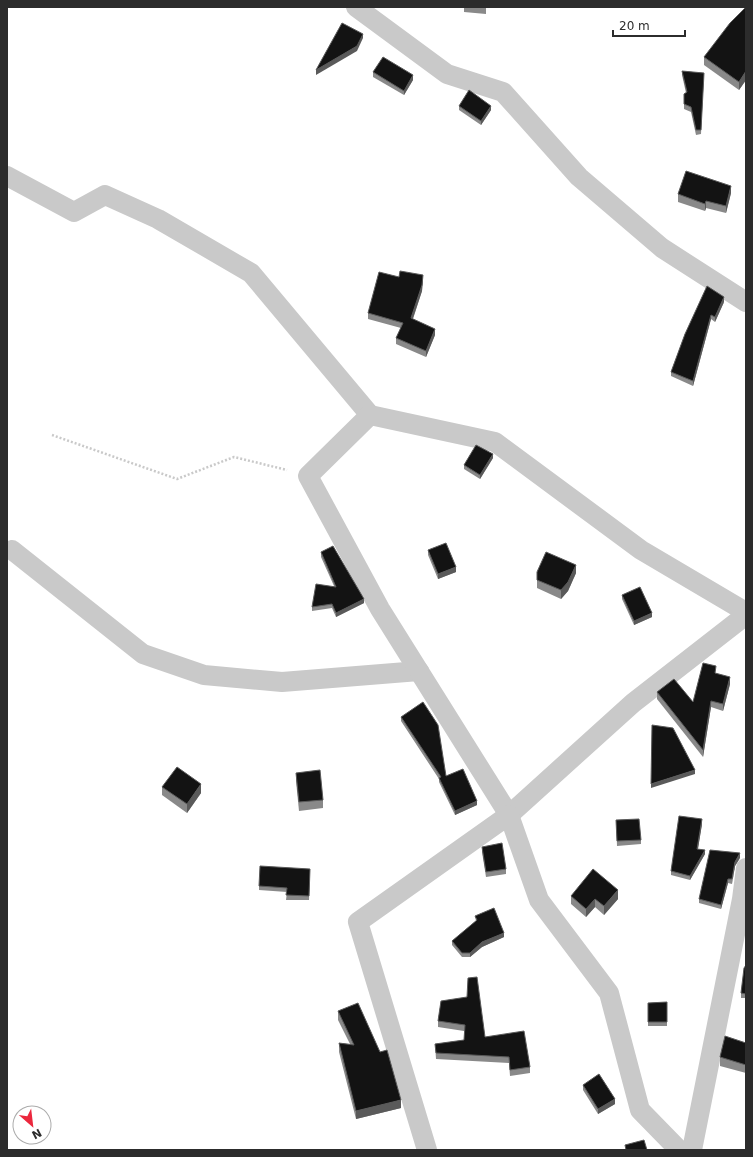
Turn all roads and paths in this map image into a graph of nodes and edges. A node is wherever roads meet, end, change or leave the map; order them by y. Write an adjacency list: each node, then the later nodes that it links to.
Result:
1 (356, 7): 3 (street)
2 (7, 176): 4 (street)
3 (746, 302)
4 (370, 415): 6 (street); 8 (street)
5 (52, 435): 6 (path)
6 (308, 476): 10 (street)
7 (12, 550): 10 (street)
8 (746, 612)
9 (746, 615): 11 (street)
10 (419, 671): 11 (street)
11 (509, 815): 13 (street); 14 (street)
12 (746, 868): 15 (street)
13 (427, 1150)
14 (679, 1150)
15 (692, 1150)

